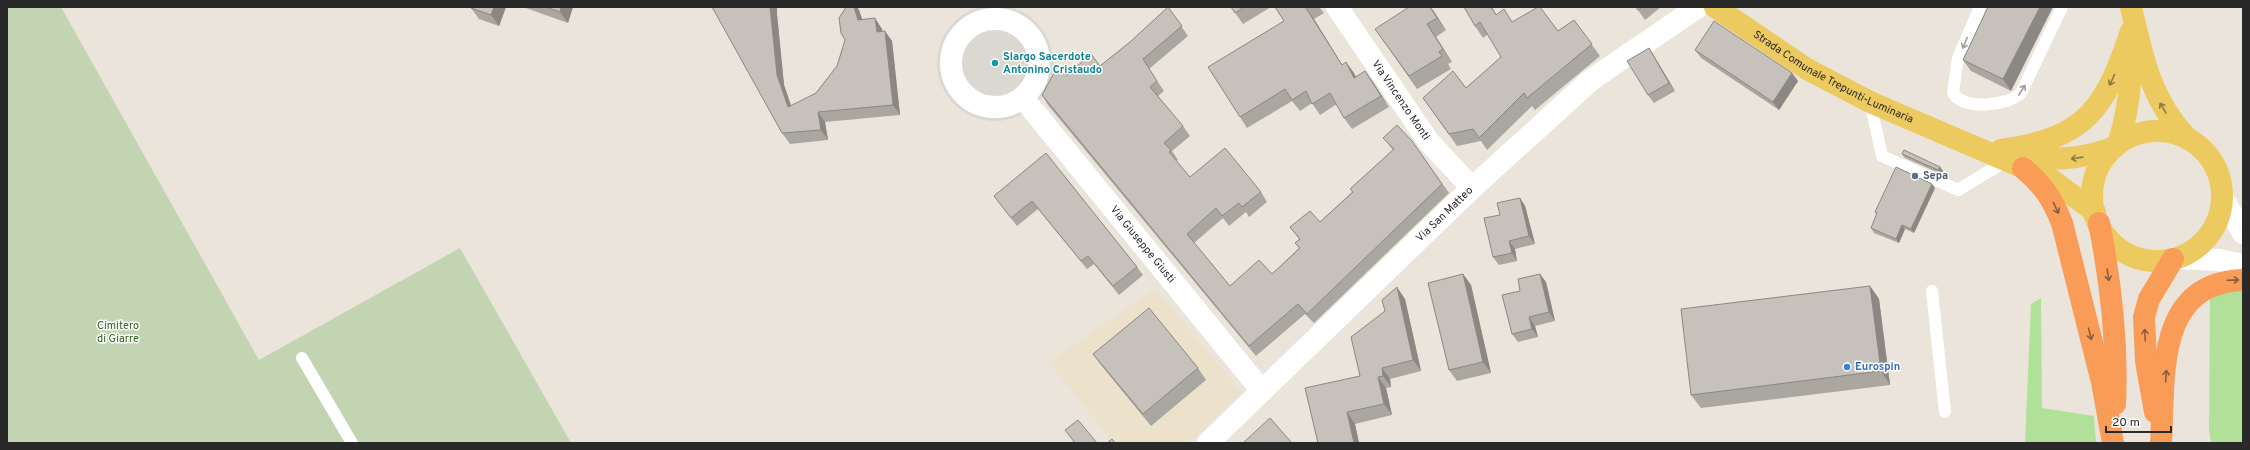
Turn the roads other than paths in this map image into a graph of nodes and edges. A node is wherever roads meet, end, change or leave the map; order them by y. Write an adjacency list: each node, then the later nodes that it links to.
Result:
1 (1337, 7): 14 (street, Via Vincenzo Monti)
2 (1698, 7): 14 (street, Via San Matteo)
3 (1980, 7): 4 (lane, one-way to 4)
4 (2062, 7)
5 (2130, 7): 8 (main road); 11 (main road, one-way to 5)
6 (1721, 8): 10 (main road, Strada Comunale Trepunti-Luminaria)
7 (988, 13): 9 (street); 9 (street)
8 (2131, 31): 12 (main road); 13 (main road, one-way to 13)
9 (1022, 98): 23 (street, Via Giuseppe Giusti)
10 (1870, 102): 13 (main road, Strada Comunale Trepunti-Luminaria); 13 (lane)
11 (2187, 138): 12 (main road); 15 (main road)
12 (2116, 146): 13 (main road, one-way to 13); 16 (main road)
13 (2010, 160): 16 (main road); 27 (highway, one-way to 27)
14 (1472, 188): 23 (street, Via San Matteo)
15 (2222, 197): 17 (street); 18 (main road)
16 (2097, 217): 18 (main road); 27 (highway, one-way to 27)
17 (2243, 233)
18 (2175, 258): 19 (street); 28 (highway, one-way to 18)
19 (2243, 265)
20 (2243, 280): 28 (highway, one-way to 20)
21 (1932, 291): 24 (lane)
22 (302, 358): 25 (lane)
23 (1262, 391): 26 (street, Via San Matteo)
24 (1945, 412)
25 (352, 443)
26 (1208, 443)
27 (2113, 443)
28 (2160, 443)

